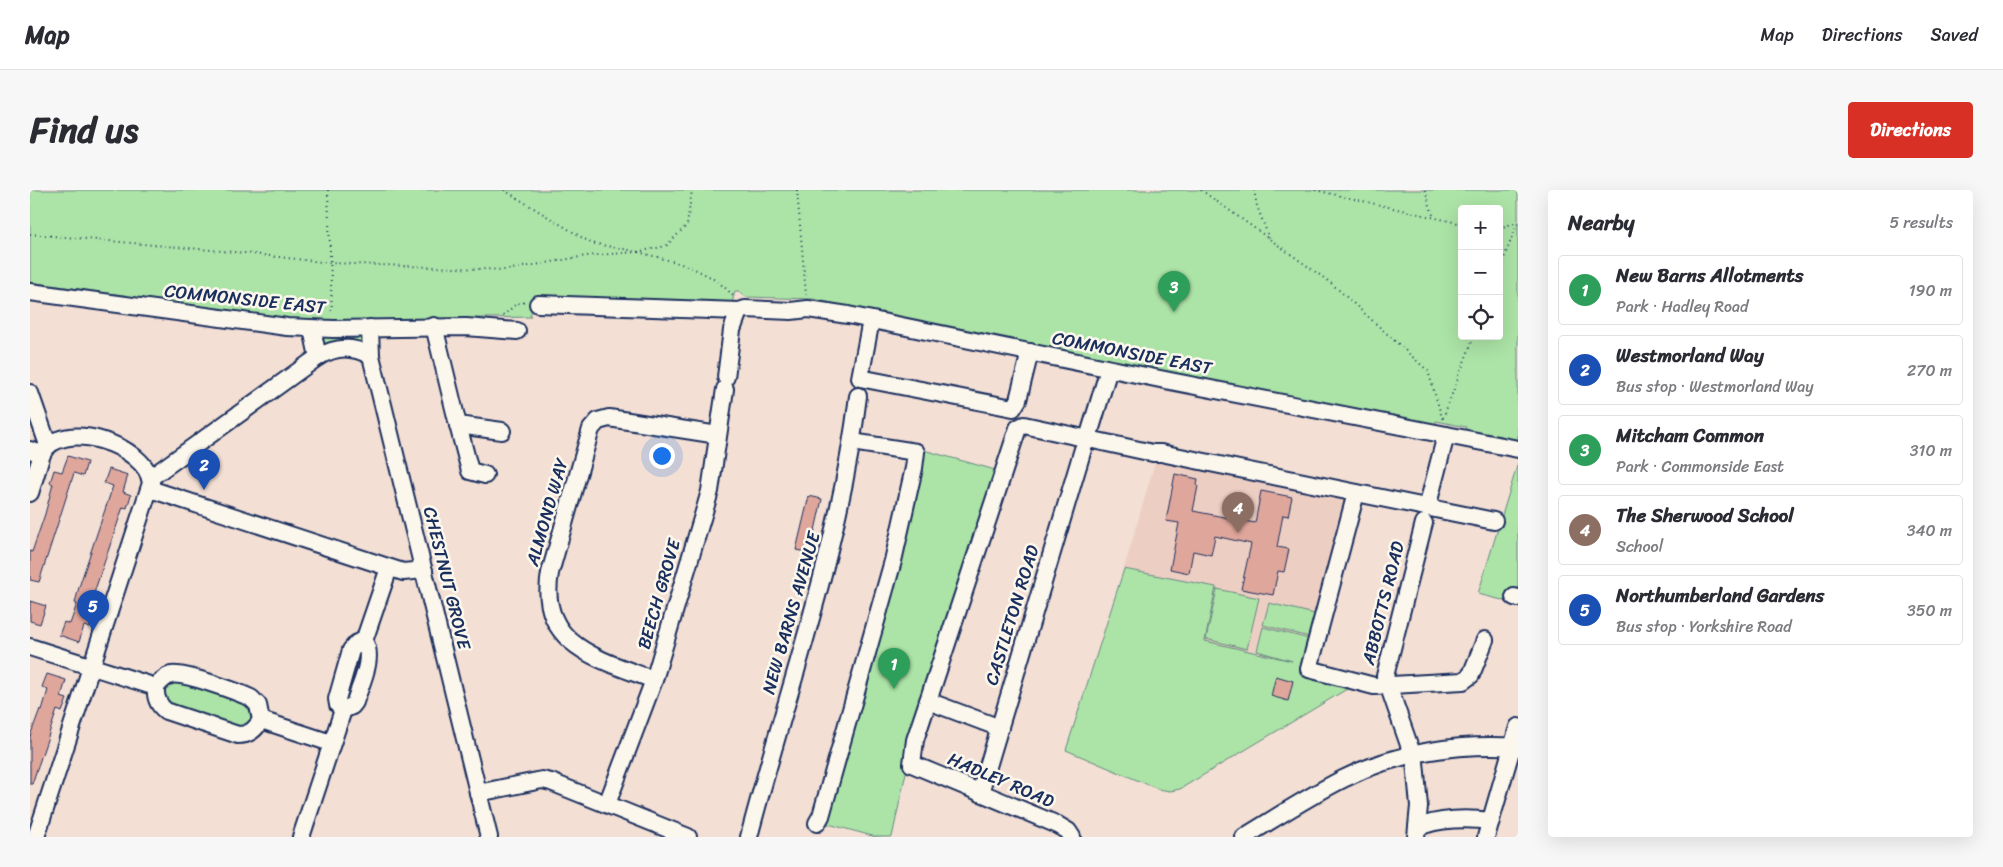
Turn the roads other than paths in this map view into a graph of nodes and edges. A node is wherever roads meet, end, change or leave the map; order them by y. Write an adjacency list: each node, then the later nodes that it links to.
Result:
1 (30, 292): 7 (street, COMMONSIDE EAST)
2 (538, 304): 3 (street, COMMONSIDE EAST)
3 (742, 310): 4 (street, COMMONSIDE EAST); 19 (street, BEECH GROVE)
4 (871, 320): 9 (street, COMMONSIDE EAST); 15 (street)
5 (434, 326): 6 (street, COMMONSIDE EAST); 8 (street, COMMONSIDE EAST); 16 (street)
6 (370, 328): 7 (street, COMMONSIDE EAST); 10 (street, CHESTNUT GROVE)
7 (312, 329): 11 (street)
8 (517, 331)
9 (1030, 352): 12 (street, COMMONSIDE EAST); 15 (street)
10 (371, 356): 11 (street); 32 (street, CHESTNUT GROVE)
11 (318, 357): 26 (street)
12 (1109, 369): 17 (street, COMMONSIDE EAST); 21 (street, CASTLETON ROAD)
13 (30, 393): 23 (street)
14 (858, 396): 20 (street, NEW BARNS AVENUE)
15 (1013, 408): 24 (street)
16 (458, 425): 18 (street); 25 (street)
17 (1444, 427): 22 (street, COMMONSIDE EAST); 29 (street, ABBOTTS ROAD)
18 (502, 431)
19 (718, 435): 36 (street, BEECH GROVE); 36 (street, ALMOND WAY)
20 (852, 442): 50 (street); 56 (street, NEW BARNS AVENUE)
21 (1085, 444): 28 (street); 39 (street); 42 (street, CASTLETON ROAD)
22 (1518, 449)
23 (40, 450): 26 (street); 27 (street)
24 (998, 456)
25 (485, 475)
26 (150, 484): 31 (street); 35 (street)
27 (30, 493)
28 (1356, 493): 29 (street); 37 (street)
29 (1426, 516): 30 (street); 37 (street, ABBOTTS ROAD)
30 (1494, 521)
31 (389, 568): 32 (street); 43 (street)
32 (424, 570): 46 (street, CHESTNUT GROVE)
33 (1485, 640): 37 (street)
34 (30, 647): 35 (street)
35 (91, 666): 38 (street); 52 (street)
36 (654, 680): 48 (street, BEECH GROVE)
37 (1386, 684): 45 (street, ABBOTTS ROAD)
38 (156, 687): 40 (street); 40 (street)
39 (928, 701): 42 (street); 47 (street, HADLEY ROAD)
40 (261, 720): 43 (street)
41 (1518, 727): 44 (street)
42 (1000, 728): 47 (street, CASTLETON ROAD)
43 (331, 743): 53 (street)
44 (1516, 747): 45 (street); 49 (street)
45 (1413, 755): 51 (street, ABBOTTS ROAD); 58 (street)
46 (478, 793): 48 (street); 54 (street, CHESTNUT GROVE)
47 (980, 793): 57 (street, HADLEY ROAD)
48 (606, 804): 55 (street)
49 (1491, 820): 51 (street); 59 (street)
50 (817, 823)
51 (1416, 833)
52 (36, 837)
53 (301, 837)
54 (489, 837)
55 (688, 837)
56 (749, 837)
57 (1072, 837)
58 (1244, 837)
59 (1486, 837)

